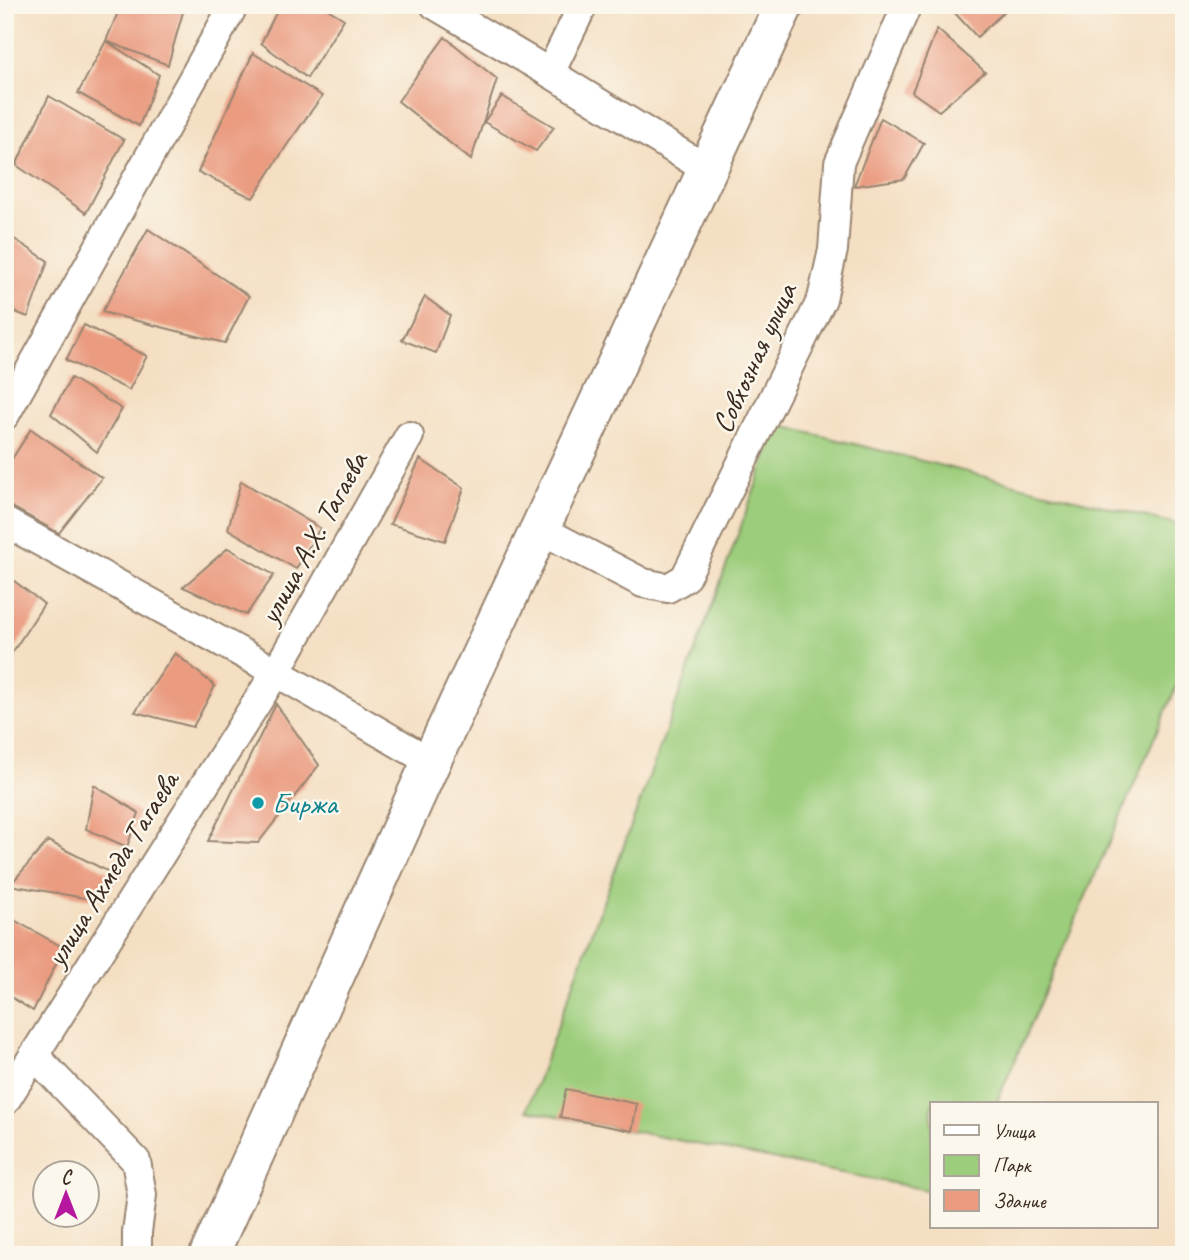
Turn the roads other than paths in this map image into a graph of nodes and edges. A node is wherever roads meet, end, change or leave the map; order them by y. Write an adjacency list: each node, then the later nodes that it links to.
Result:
1 (234, 5): 8 (street)
2 (435, 5): 6 (street)
3 (583, 5): 6 (street)
4 (785, 5): 7 (main road)
5 (907, 5): 11 (street, Совхозная улица)
6 (550, 73): 7 (street)
7 (708, 170): 11 (main road)
8 (5, 415)
9 (409, 436): 12 (street, улица А.Х. Тагаева)
10 (5, 522): 12 (street)
11 (540, 529): 13 (main road)
12 (276, 672): 13 (street); 14 (street, улица Ахмеда Тагаева)
13 (431, 762): 17 (main road)
14 (34, 1055): 15 (street, улица Ахмеда Тагаева); 16 (street)
15 (5, 1101)
16 (137, 1255)
17 (209, 1255)

